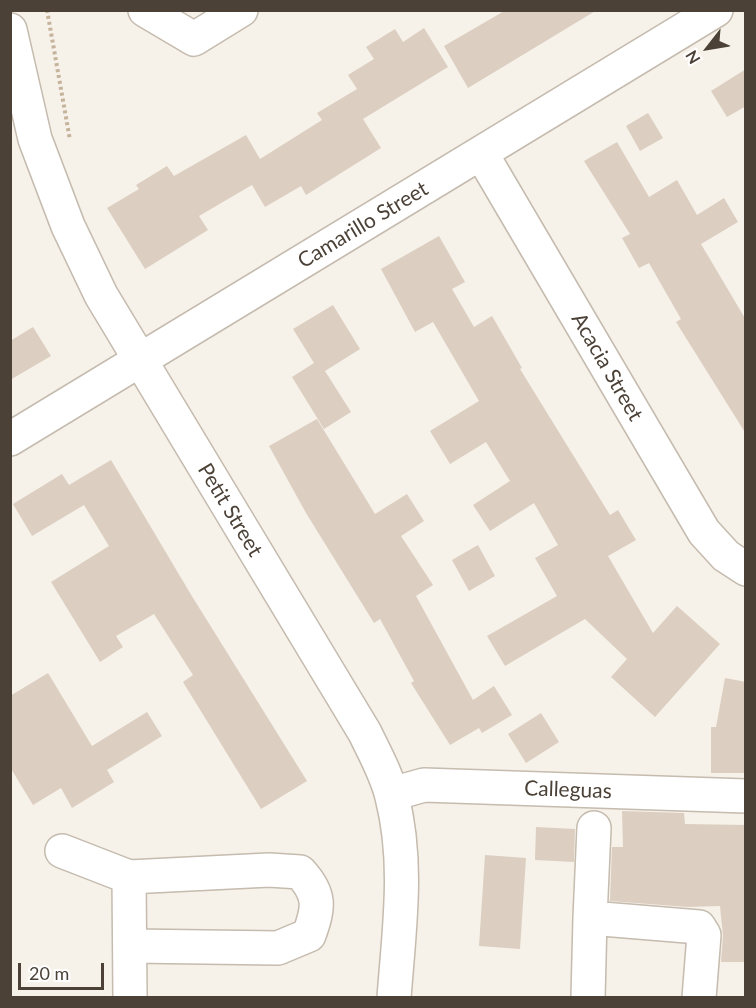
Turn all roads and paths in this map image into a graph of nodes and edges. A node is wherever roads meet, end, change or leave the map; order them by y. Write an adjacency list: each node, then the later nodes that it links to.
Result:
1 (47, 10): 7 (path)
2 (145, 10): 3 (street)
3 (241, 10)
4 (716, 10): 8 (street, Camarillo Street)
5 (10, 30): 6 (street, Petit Street)
6 (23, 140): 9 (street, Petit Street)
7 (72, 147)
8 (481, 153): 9 (street, Camarillo Street); 11 (street, Acacia Street)
9 (139, 362): 10 (street, Camarillo Street); 12 (street, Petit Street)
10 (10, 439)
11 (746, 569)
12 (392, 794): 13 (street, Calleguas); 20 (street, Petit Street)
13 (746, 796)
14 (594, 828): 17 (street)
15 (62, 851): 16 (street)
16 (129, 877): 18 (street); 18 (street)
17 (590, 918): 21 (street); 22 (street)
18 (131, 946): 19 (street)
19 (130, 998)
20 (394, 998)
21 (588, 998)
22 (699, 998)

